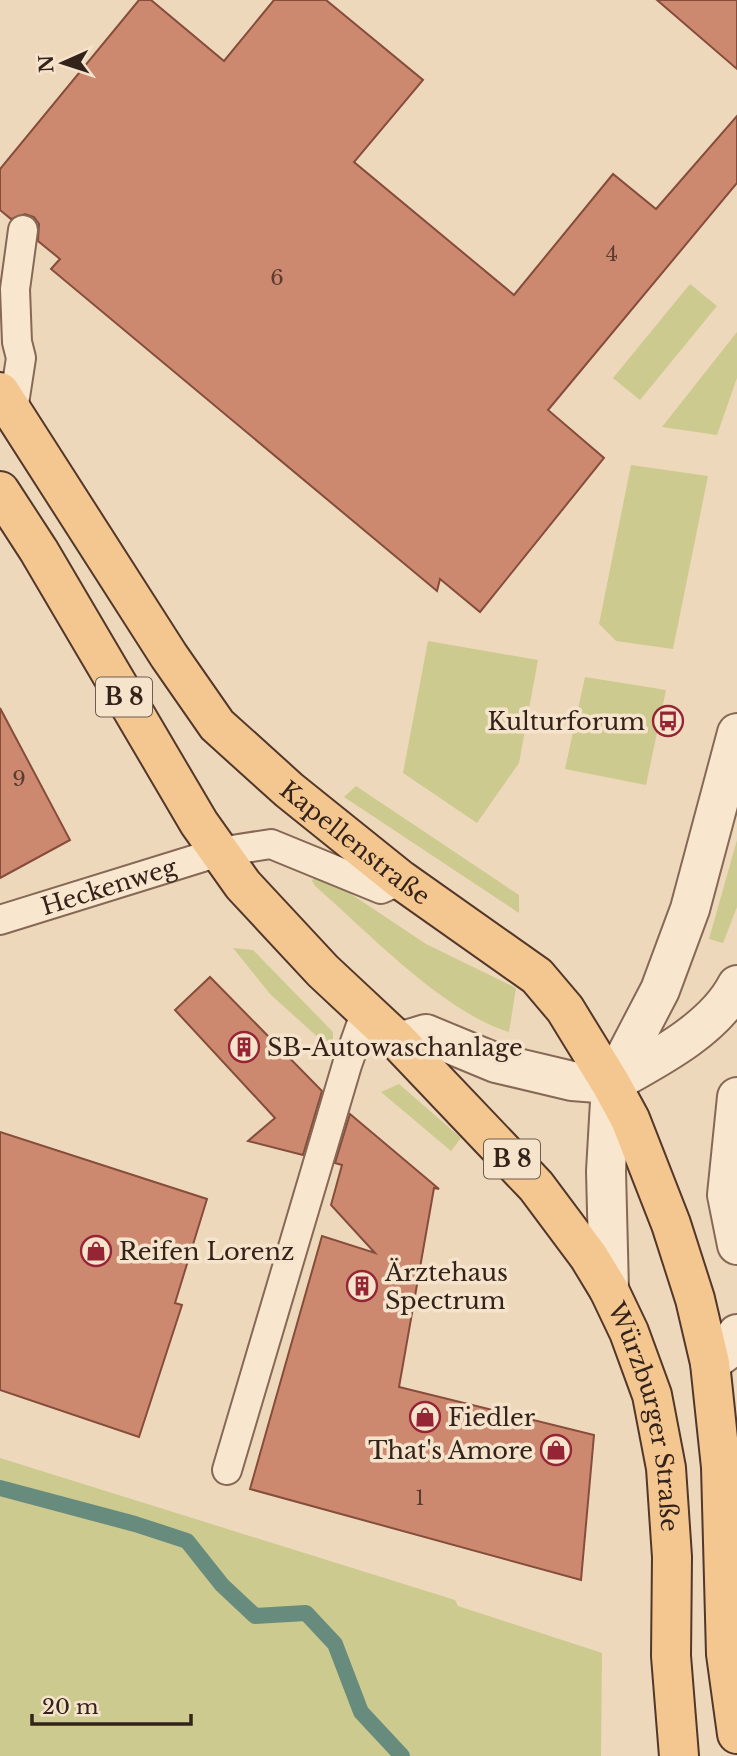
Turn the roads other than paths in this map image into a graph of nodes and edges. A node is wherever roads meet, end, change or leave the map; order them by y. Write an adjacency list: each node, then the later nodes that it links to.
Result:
1 (12, 237): 2 (lane)
2 (7, 401): 6 (main road, Kapellenstraße / B 8)
3 (0, 491): 5 (main road, B 8)
4 (737, 736): 11 (street, Würzburger Straße)
5 (219, 852): 6 (lane, Heckenweg); 7 (lane, Heckenweg); 9 (main road, B 8)
6 (401, 880): 11 (main road, Kapellenstraße / B 8)
7 (0, 920)
8 (737, 985): 11 (street)
9 (366, 1011): 10 (main road, B 8); 17 (lane)
10 (399, 1042): 11 (street); 14 (main road, B 8)
11 (611, 1084): 14 (street, Würzburger Straße / B 8); 16 (main road, B 8)
12 (737, 1097): 13 (street)
13 (737, 1245)
14 (609, 1290): 19 (main road, Würzburger Straße / B 8)
15 (737, 1334): 16 (street)
16 (710, 1363): 18 (main road, B 8)
17 (227, 1470)
18 (737, 1734)
19 (679, 1756)

